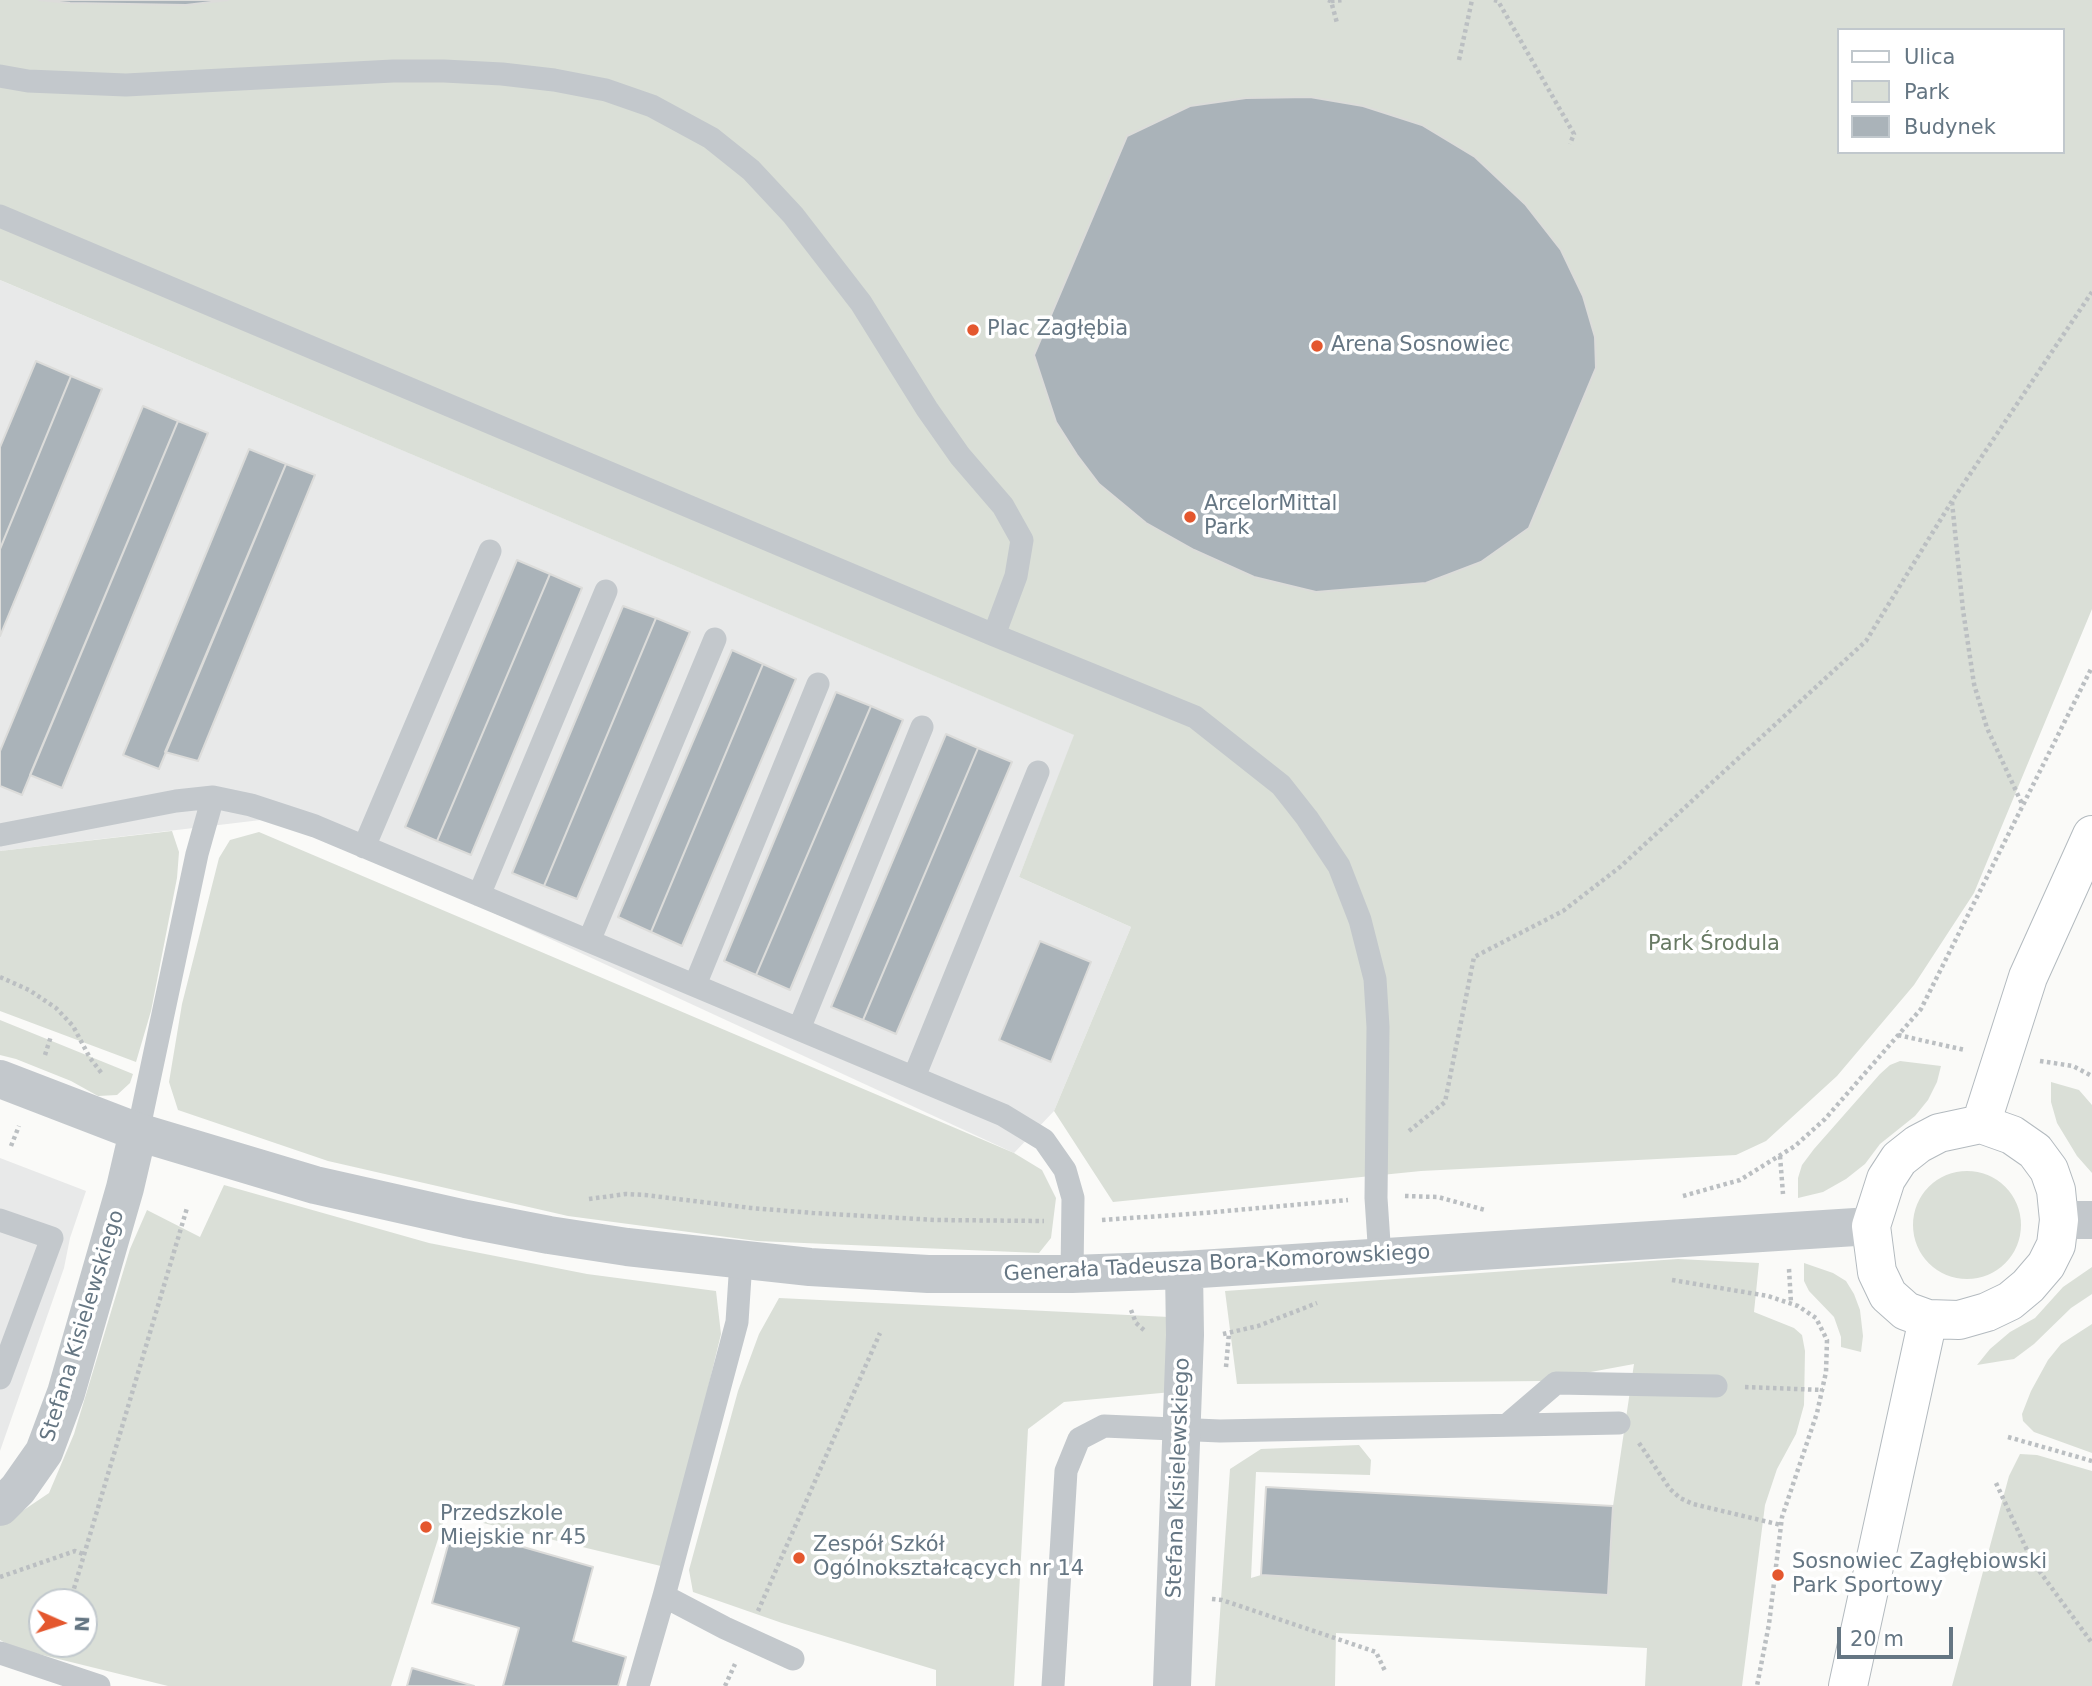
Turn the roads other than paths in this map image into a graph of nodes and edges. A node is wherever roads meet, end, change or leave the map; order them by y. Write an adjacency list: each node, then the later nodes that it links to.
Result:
1 (0, 76): 5 (lane)
2 (0, 216): 5 (lane)
3 (491, 551): 13 (lane)
4 (607, 592): 14 (lane)
5 (994, 635): 25 (lane)
6 (715, 639): 15 (lane)
7 (818, 684): 16 (lane)
8 (922, 727): 17 (lane)
9 (1038, 772): 18 (lane)
10 (213, 797): 11 (lane); 13 (lane); 21 (lane)
11 (0, 835)
12 (2092, 835): 20 (street)
13 (365, 847): 14 (lane)
14 (480, 895): 15 (lane)
15 (589, 941): 16 (lane)
16 (695, 985): 17 (lane)
17 (799, 1029): 18 (lane)
18 (914, 1077): 28 (lane)
19 (0, 1079): 21 (street, Generała Tadeusza Bora-Komorowskiego)
20 (1981, 1124): 23 (street); 24 (street)
21 (138, 1132): 26 (street, Generała Tadeusza Bora-Komorowskiego); 35 (street, Stefana Kisielewskiego)
22 (0, 1220): 30 (lane)
23 (2075, 1220): 29 (street)
24 (1871, 1226): 25 (street, Generała Tadeusza Bora-Komorowskiego); 29 (street)
25 (1380, 1258): 27 (street, Generała Tadeusza Bora-Komorowskiego)
26 (741, 1261): 28 (street, Generała Tadeusza Bora-Komorowskiego); 36 (lane)
27 (1184, 1270): 28 (street, Generała Tadeusza Bora-Komorowskiego); 34 (street, Stefana Kisielewskiego)
28 (1072, 1274)
29 (1928, 1319): 43 (street)
30 (0, 1377)
31 (1716, 1386): 33 (lane)
32 (1619, 1423): 33 (lane)
33 (1507, 1425): 34 (lane)
34 (1180, 1428): 41 (lane); 42 (street, Stefana Kisielewskiego)
35 (0, 1507)
36 (664, 1596): 38 (lane); 40 (lane)
37 (0, 1653): 39 (lane)
38 (793, 1659)
39 (99, 1686)
40 (638, 1686)
41 (1053, 1686)
42 (1172, 1686)
43 (1848, 1686)

